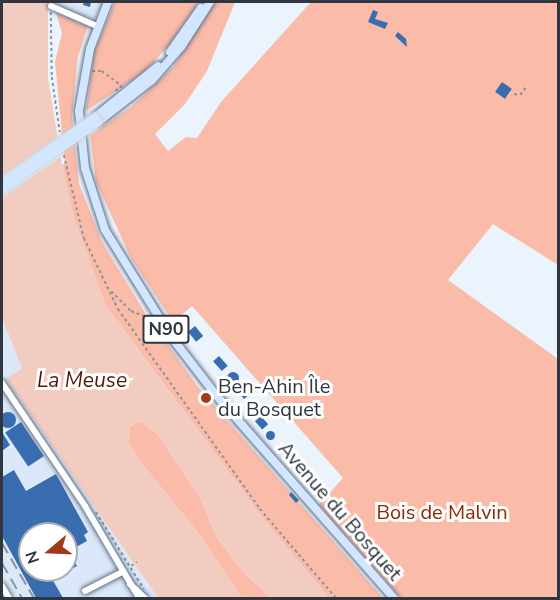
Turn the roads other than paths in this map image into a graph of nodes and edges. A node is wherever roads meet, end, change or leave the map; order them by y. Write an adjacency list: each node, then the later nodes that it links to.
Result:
1 (108, 2): 4 (main road, Avenue du Bosquet / N90)
2 (206, 2): 5 (main road)
3 (51, 6): 4 (street)
4 (97, 26): 16 (main road, Avenue du Bosquet / N90)
5 (97, 120): 6 (main road, bridge); 7 (main road, bridge)
6 (2, 183)
7 (2, 190)
8 (2, 383): 9 (street)
9 (122, 572): 10 (street); 12 (street)
10 (129, 584): 14 (street); 15 (street)
11 (2, 586): 13 (street)
12 (85, 591)
13 (9, 598)
14 (139, 598)
15 (145, 598)
16 (394, 598)

